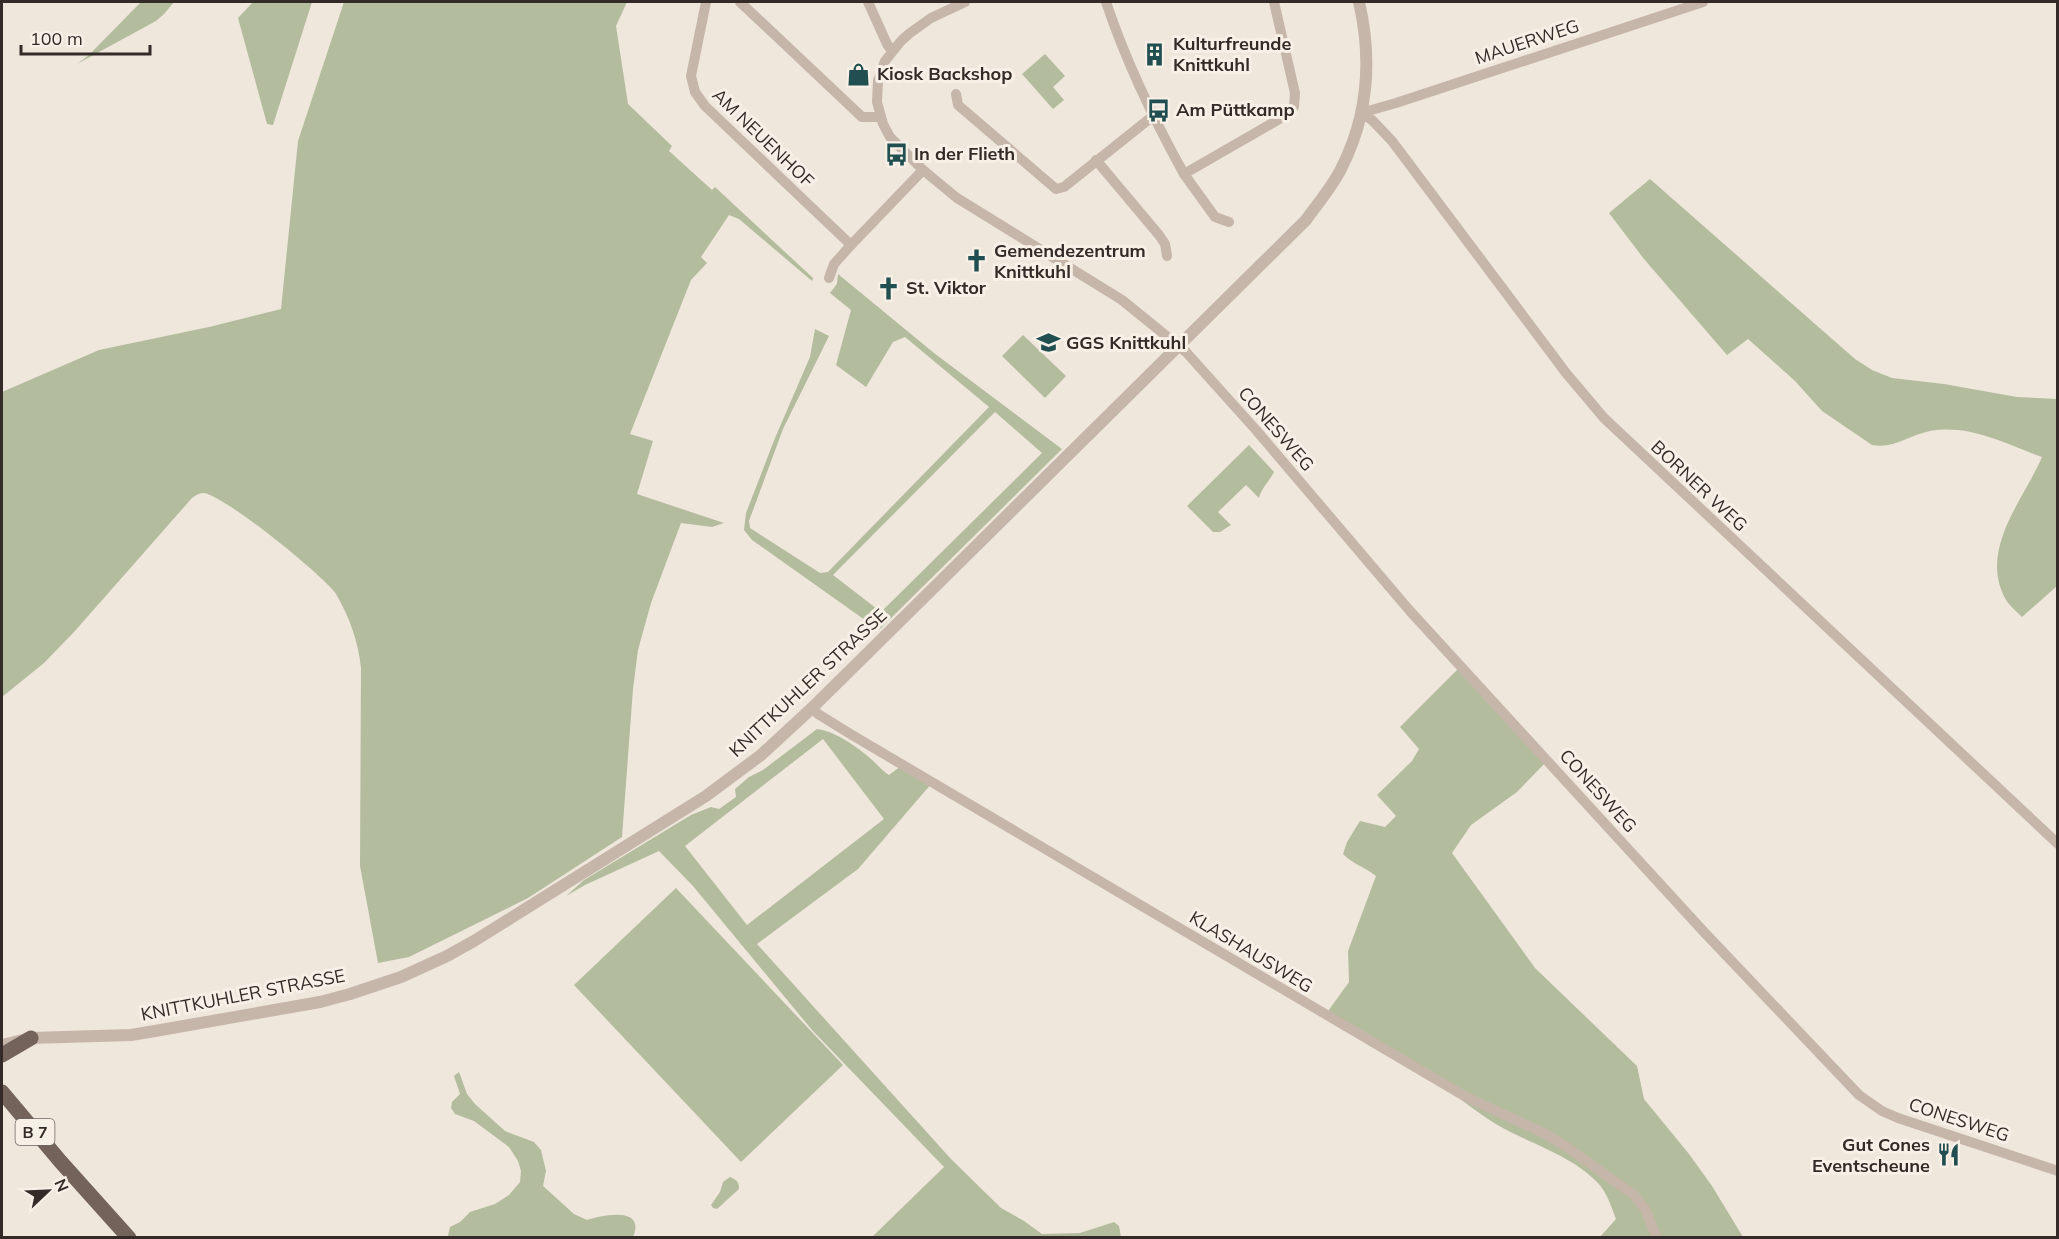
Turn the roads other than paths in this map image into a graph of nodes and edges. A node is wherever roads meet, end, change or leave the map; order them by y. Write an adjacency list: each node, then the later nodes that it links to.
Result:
1 (706, 2): 18 (street, AM NEUENHOF)
2 (740, 2): 13 (street)
3 (868, 2): 9 (street)
4 (965, 2): 9 (street)
5 (1106, 2): 12 (street)
6 (1274, 2): 16 (street)
7 (1359, 2): 11 (street, KNITTKUHLER STRASSE)
8 (1703, 2): 11 (street, MAUERWEG)
9 (892, 51): 13 (street)
10 (956, 94): 14 (street)
11 (1361, 113): 21 (street, KNITTKUHLER STRASSE); 23 (street, BORNER WEG)
12 (1153, 116): 14 (street); 16 (street)
13 (880, 117): 15 (street, CONESWEG)
14 (1096, 160): 19 (street)
15 (923, 170): 18 (street); 21 (street, CONESWEG)
16 (1184, 174): 17 (street)
17 (1229, 222)
18 (851, 245): 20 (street)
19 (1167, 256)
20 (829, 278)
21 (1178, 344): 22 (street, KNITTKUHLER STRASSE); 30 (street, CONESWEG)
22 (812, 708): 25 (street, KNITTKUHLER STRASSE); 32 (street, KLASHAUSWEG)
23 (2058, 844)
24 (2, 1036): 25 (street)
25 (31, 1038): 26 (street, KNITTKUHLER STRASSE); 27 (main road)
26 (2, 1045)
27 (2, 1055)
28 (2, 1082): 29 (main road)
29 (2, 1090): 31 (main road, B 7)
30 (2058, 1171)
31 (129, 1238)
32 (1657, 1238)

